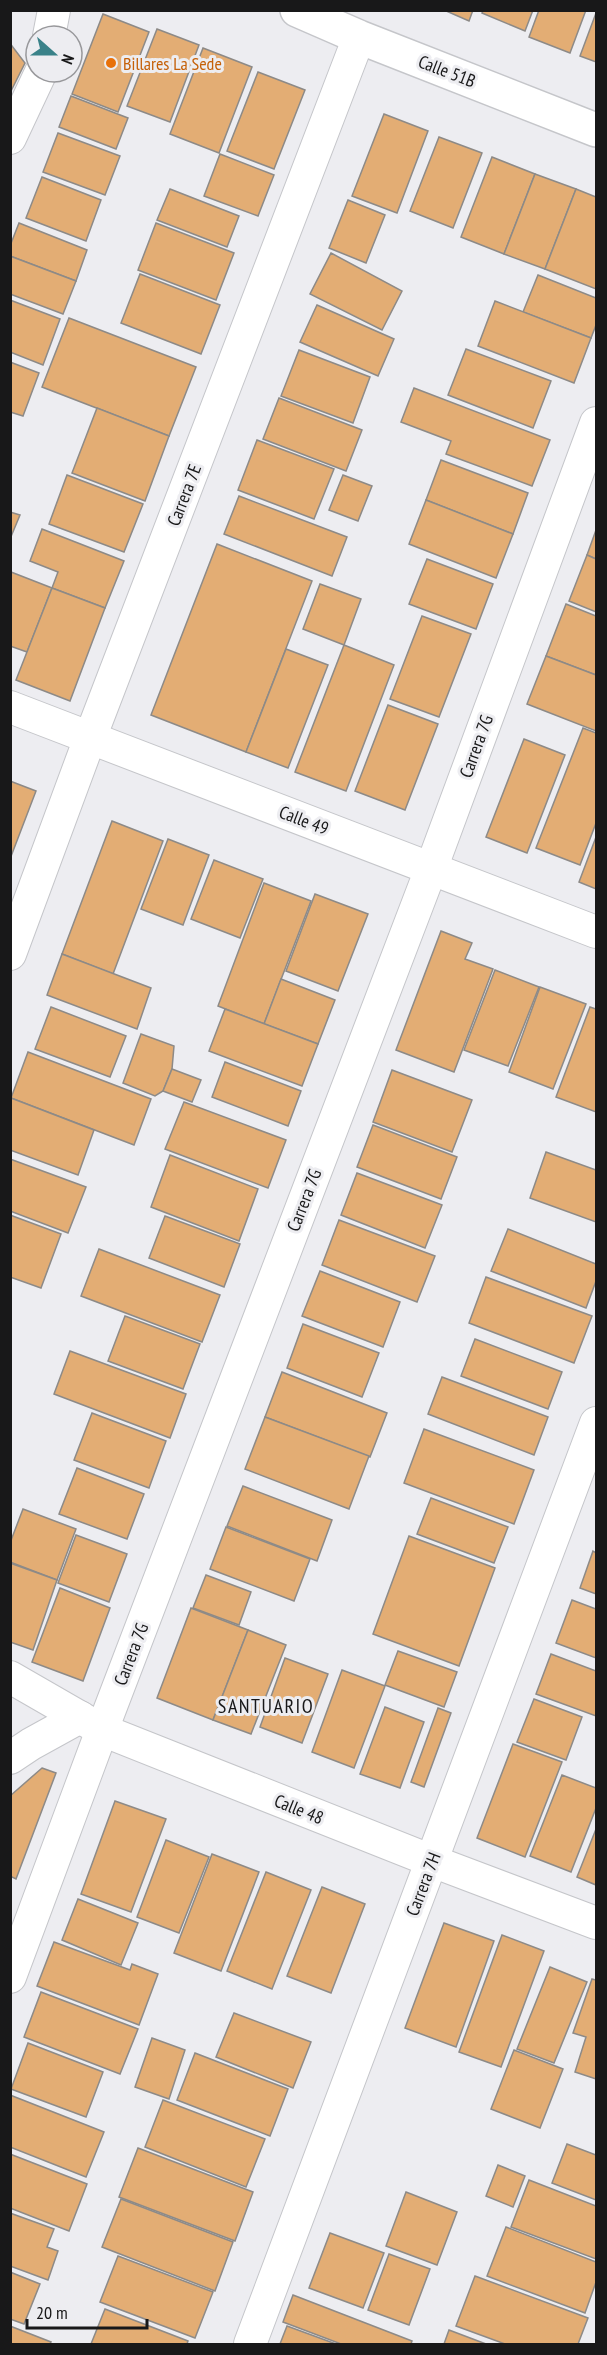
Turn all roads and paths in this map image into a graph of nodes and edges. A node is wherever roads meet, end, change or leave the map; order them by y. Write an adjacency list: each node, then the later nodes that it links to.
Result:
1 (297, 10): 2 (street, Calle 51B)
2 (359, 37): 4 (street, Calle 51B); 8 (street, Carrera 7E)
3 (35, 84): 5 (street)
4 (597, 130)
5 (10, 138)
6 (597, 423): 9 (street, Carrera 7G)
7 (10, 707): 8 (street, Calle 49)
8 (90, 738): 9 (street, Calle 49); 11 (street, Carrera 7E)
9 (431, 869): 10 (street, Calle 49); 14 (street, Carrera 7G)
10 (597, 932)
11 (10, 954)
12 (597, 1423): 16 (street, Carrera 7H)
13 (10, 1677): 14 (street, Calle 48)
14 (91, 1723): 15 (street); 16 (street, Calle 48); 18 (street, Carrera 7G)
15 (10, 1758)
16 (432, 1861): 17 (street, Calle 48); 19 (street, Carrera 7H)
17 (597, 1923)
18 (10, 1977)
19 (250, 2344)

